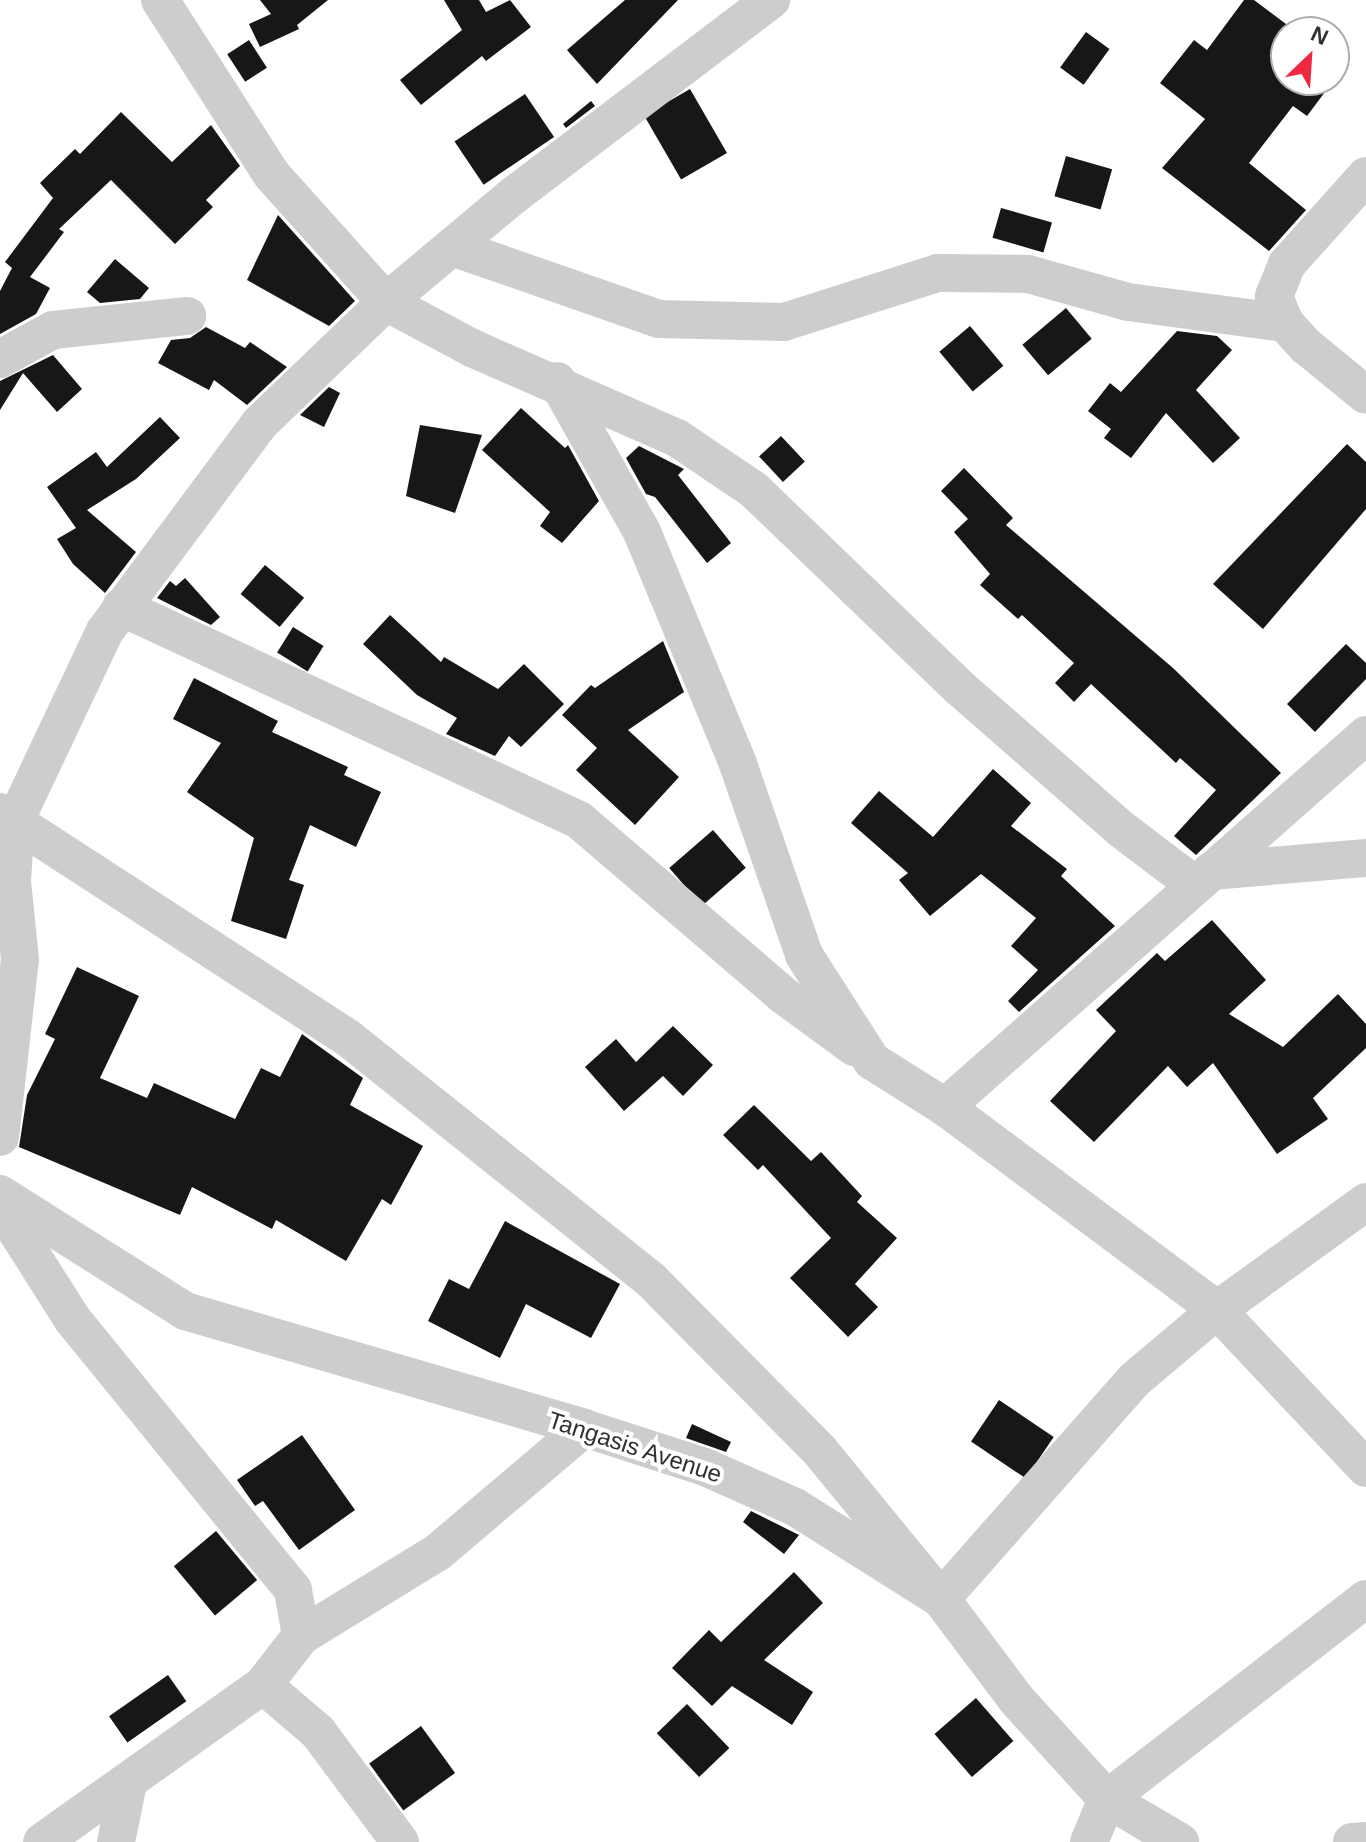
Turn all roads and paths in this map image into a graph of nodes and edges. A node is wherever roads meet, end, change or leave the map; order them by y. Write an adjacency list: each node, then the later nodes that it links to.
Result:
1 (160, 0): 5 (street)
2 (771, 0): 4 (street)
3 (1366, 176): 7 (street)
4 (452, 247): 5 (street); 7 (street)
5 (386, 302): 9 (street); 11 (street)
6 (187, 316): 8 (street)
7 (1285, 323): 10 (street)
8 (0, 359)
9 (557, 381): 15 (street); 16 (street)
10 (1366, 395)
11 (121, 607): 13 (street); 16 (street)
12 (1366, 735): 15 (street)
13 (8, 815): 18 (street); 25 (street)
14 (1366, 858): 15 (street)
15 (1203, 878): 17 (street)
16 (872, 1061): 17 (street)
17 (945, 1107): 22 (street)
18 (0, 1137)
19 (0, 1194): 23 (street, Tangasis Avenue)
20 (1366, 1202): 22 (street)
21 (0, 1205): 27 (street)
22 (1217, 1310): 24 (street); 25 (street)
23 (584, 1428): 25 (street, Tangasis Avenue); 27 (street)
24 (1366, 1468)
25 (941, 1599): 30 (street, Tangasis Avenue)
26 (1366, 1599): 30 (street)
27 (301, 1636): 28 (street)
28 (263, 1685): 29 (street); 34 (street)
29 (128, 1783): 32 (street); 33 (street)
30 (1107, 1799): 35 (street); 36 (street, Tangasis Avenue)
31 (1366, 1841): 37 (street)
32 (42, 1842)
33 (116, 1842)
34 (400, 1842)
35 (1089, 1842)
36 (1180, 1842)
37 (1352, 1842)

